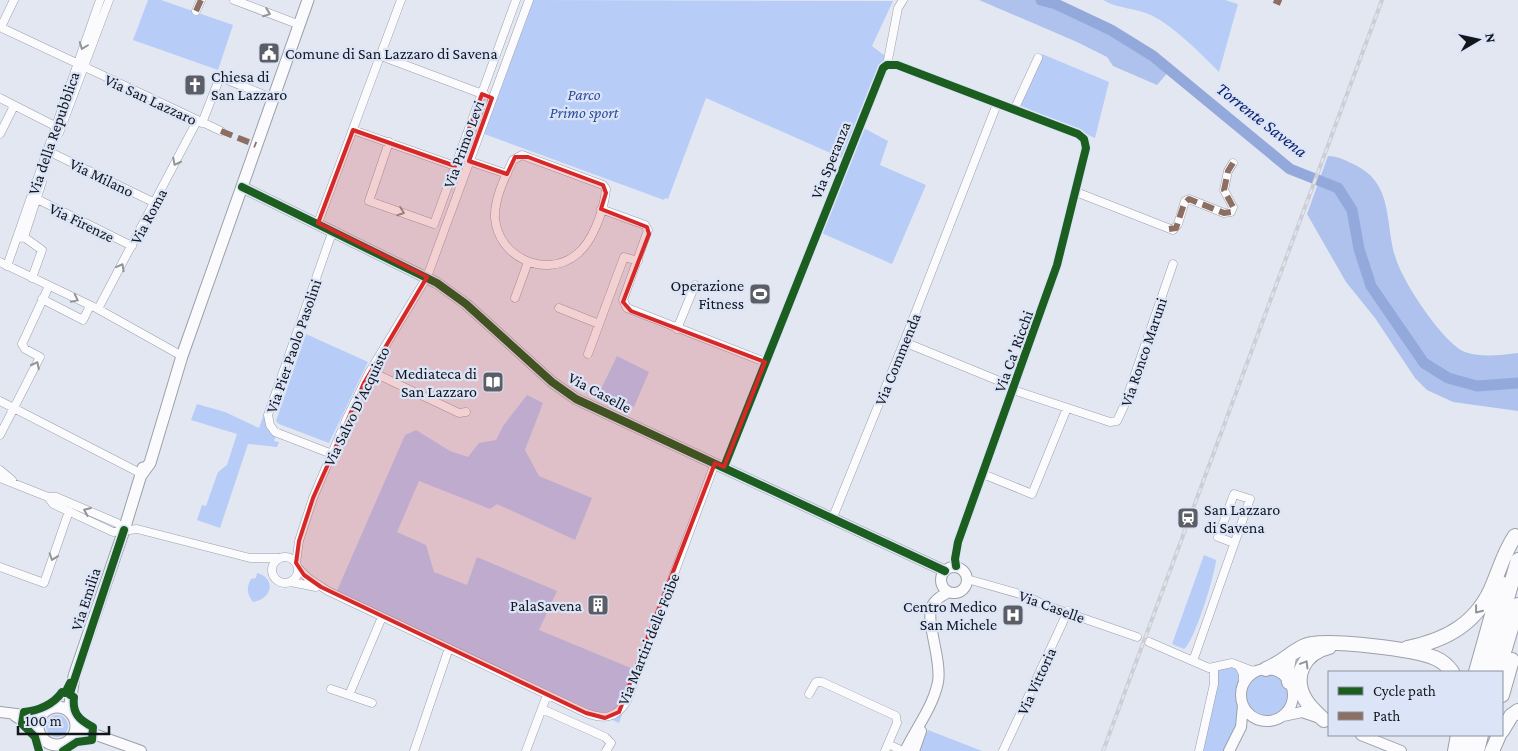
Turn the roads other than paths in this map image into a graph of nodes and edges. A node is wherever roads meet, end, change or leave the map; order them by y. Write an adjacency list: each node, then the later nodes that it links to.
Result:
1 (14, 0): 13 (street)
2 (100, 0): 16 (street, Via della Repubblica, one-way to 16)
3 (109, 0): 16 (street, Via della Repubblica)
4 (201, 0): 11 (street)
5 (234, 0): 12 (street, one-way to 12)
6 (308, 0): 12 (main road, Via Emilia)
7 (401, 0): 14 (street)
8 (516, 0): 18 (street, Via Primo Levi)
9 (528, 0): 21 (street, Via Salvo D'Acquisto)
10 (903, 0): 17 (street, Via Speranza)
11 (196, 11)
12 (300, 25): 20 (main road, Via Emilia)
13 (1, 27): 16 (street, Via San Lazzaro)
14 (381, 56): 18 (street); 27 (street)
15 (1038, 58): 24 (street)
16 (80, 65): 25 (street, Via San Lazzaro); 26 (street, Via della Repubblica)
17 (886, 65): 22 (street); 62 (street, Via Speranza)
18 (482, 94): 21 (street); 34 (street, Via Primo Levi)
19 (0, 98): 23 (street)
20 (272, 98): 25 (street, Via Roma); 36 (main road, Via Emilia)
21 (492, 98): 32 (street, Via Salvo D'Acquisto)
22 (997, 104): 24 (street); 59 (street, Via Commenda)
23 (14, 106): 26 (street); 29 (street)
24 (1014, 110): 37 (street, Via Ca' Ricchi)
25 (199, 122): 28 (street, Via San Lazzaro); 39 (street, Via Roma, one-way to 39)
26 (58, 128): 31 (street, Via della Repubblica)
27 (353, 130): 30 (street); 41 (street)
28 (222, 131)
29 (0, 134)
30 (389, 142): 34 (street); 34 (street, Via Primo Levi, one-way to 34)
31 (50, 152): 38 (street, Via della Repubblica); 39 (street, Via Milano)
32 (469, 160): 35 (street); 49 (street, Via Salvo D'Acquisto)
33 (1233, 163): 37 (street)
34 (455, 166)
35 (507, 174): 40 (street); 46 (street)
36 (242, 187): 41 (street, Via Caselle); 61 (main road, Via Emilia)
37 (1076, 192): 64 (street, Via Ca' Ricchi)
38 (34, 198): 43 (street, Via della Repubblica); 44 (street, Via Firenze)
39 (155, 203): 44 (street, Via Roma)
40 (601, 209): 45 (street); 46 (street)
41 (318, 223): 42 (street, Via Caselle)
42 (333, 230): 49 (street, Via Caselle); 70 (street, Via Pier Paolo Pasolini)
43 (20, 238): 47 (street, Via della Repubblica); 50 (street)
44 (132, 246): 55 (street, Via Roma, one-way to 44)
45 (638, 261): 57 (street); 58 (street)
46 (528, 262): 53 (street)
47 (4, 264): 50 (street)
48 (1173, 264): 67 (street, Via Ronco Maruni)
49 (427, 277): 63 (street, Via Salvo D'Acquisto); 71 (street, Via Caselle)
50 (32, 278): 52 (street)
51 (695, 285): 58 (street)
52 (49, 286): 54 (street); 55 (street, one-way to 55)
53 (516, 298)
54 (42, 299): 55 (street); 66 (street, one-way to 54)
55 (94, 308): 61 (street)
56 (559, 308): 57 (street)
57 (599, 324): 60 (street)
58 (677, 329): 62 (street)
59 (904, 342): 64 (street, Via Ronco Maruni); 79 (street, Via Commenda)
60 (588, 354)
61 (182, 356): 73 (main road, Via Emilia)
62 (765, 362): 71 (street, Via Speranza)
63 (370, 372): 68 (street); 70 (street, Via Salvo D'Acquisto)
64 (1014, 389): 67 (street, Via Ronco Maruni); 74 (street, Via Ca' Ricchi)
65 (0, 401): 66 (street)
66 (14, 408): 69 (street); 73 (street)
67 (1068, 408): 74 (street)
68 (466, 412)
69 (0, 435)
70 (332, 454): 82 (street, Via Salvo D'Acquisto)
71 (719, 465): 79 (street, Via Caselle); 123 (street, Via Martiri delle Foibe)
72 (0, 470): 76 (street)
73 (142, 474): 80 (main road, Via Emilia)
74 (983, 474): 88 (street, Via Ca' Ricchi)
75 (0, 478): 76 (street)
76 (14, 482): 77 (street)
77 (48, 497): 78 (street, Via Martiri delle Foibe); 80 (street, one-way to 77)
78 (69, 511): 80 (street, Via Martiri delle Foibe); 89 (street, one-way to 89)
79 (833, 517): 90 (street, Via Caselle)
80 (124, 530): 84 (street, Via Martiri delle Foibe); 116 (main road, Via Emilia)
81 (1516, 530): 106 (highway, one-way to 106); 113 (highway)
82 (299, 541): 85 (street); 87 (street, Via Salvo D'Acquisto)
83 (1234, 543): 83 (street); 108 (street)
84 (250, 558): 85 (street, Via Martiri delle Foibe); 91 (street, Via Martiri delle Foibe)
85 (281, 558): 87 (street, Via Martiri delle Foibe); 91 (street)
86 (1518, 560): 114 (highway)
87 (297, 565): 93 (street); 95 (street, Via Martiri delle Foibe)
88 (956, 566): 90 (street); 92 (street)
89 (0, 567)
90 (945, 570): 94 (street)
91 (273, 575): 93 (street, Via Martiri delle Foibe)
92 (967, 579): 96 (street); 99 (street, Via Caselle)
93 (291, 582): 95 (street, Via Martiri delle Foibe)
94 (942, 582): 96 (street); 97 (street)
95 (321, 588): 100 (street, Via Martiri delle Foibe)
96 (949, 592): 97 (street)
97 (938, 598): 137 (street)
98 (1518, 604): 115 (highway)
99 (1068, 611): 101 (street, Via Caselle); 160 (street, Via Vittoria)
100 (382, 616): 105 (street, Via Martiri delle Foibe); 122 (street)
101 (1136, 637)
102 (1518, 638): 120 (highway)
103 (1149, 642): 108 (street)
104 (1344, 645): 106 (highway); 107 (highway); 136 (highway, one-way to 104)
105 (449, 648): 123 (street, Via Martiri delle Foibe); 155 (street)
106 (1399, 650): 112 (highway)
107 (1289, 658): 111 (highway); 118 (highway)
108 (1192, 662): 110 (street)
109 (1239, 666): 110 (street); 111 (street); 117 (street)
110 (1214, 668): 161 (street)
111 (1262, 670): 117 (street); 118 (street)
112 (1451, 671)
113 (1476, 671)
114 (1486, 671)
115 (1498, 671)
116 (74, 676): 126 (main road, Via Emilia); 133 (main road, Via Emilia)
117 (1243, 686): 125 (street)
118 (1291, 688): 131 (street); 134 (street)
119 (331, 689): 122 (street)
120 (1503, 691)
121 (809, 694): 151 (street)
122 (349, 695): 124 (street)
123 (547, 695): 127 (street)
124 (372, 703)
125 (1243, 705): 135 (street); 138 (street)
126 (54, 707): 130 (main road); 133 (main road)
127 (542, 709): 156 (street); 157 (street)
128 (1518, 711): 139 (highway)
129 (0, 712): 132 (street)
130 (43, 712): 132 (street); 141 (main road)
131 (1310, 714): 134 (street); 136 (street)
132 (12, 715): 141 (street)
133 (72, 716): 140 (street); 149 (main road)
134 (1282, 716): 135 (street)
135 (1262, 720): 138 (street)
136 (1327, 721)
137 (921, 725): 158 (street); 159 (street)
138 (1241, 727): 162 (street)
139 (1503, 729)
140 (91, 733): 149 (street); 154 (street)
141 (40, 734): 150 (main road); 153 (main road)
142 (1363, 736): 152 (street)
143 (1452, 736): 164 (highway)
144 (1458, 736): 165 (highway)
145 (1469, 736): 166 (highway)
146 (1481, 736): 167 (highway)
147 (1491, 736): 168 (highway)
148 (1500, 736): 169 (highway)
149 (72, 738): 150 (main road)
150 (57, 748)
151 (887, 748): 158 (street)
152 (1384, 748): 163 (street)
153 (43, 751)
154 (141, 751)
155 (414, 751)
156 (526, 751)
157 (606, 751)
158 (904, 751)
159 (914, 751)
160 (1003, 751)
161 (1199, 751)
162 (1229, 751)
163 (1401, 751)
164 (1449, 751)
165 (1454, 751)
166 (1464, 751)
167 (1477, 751)
168 (1487, 751)
169 (1492, 751)

